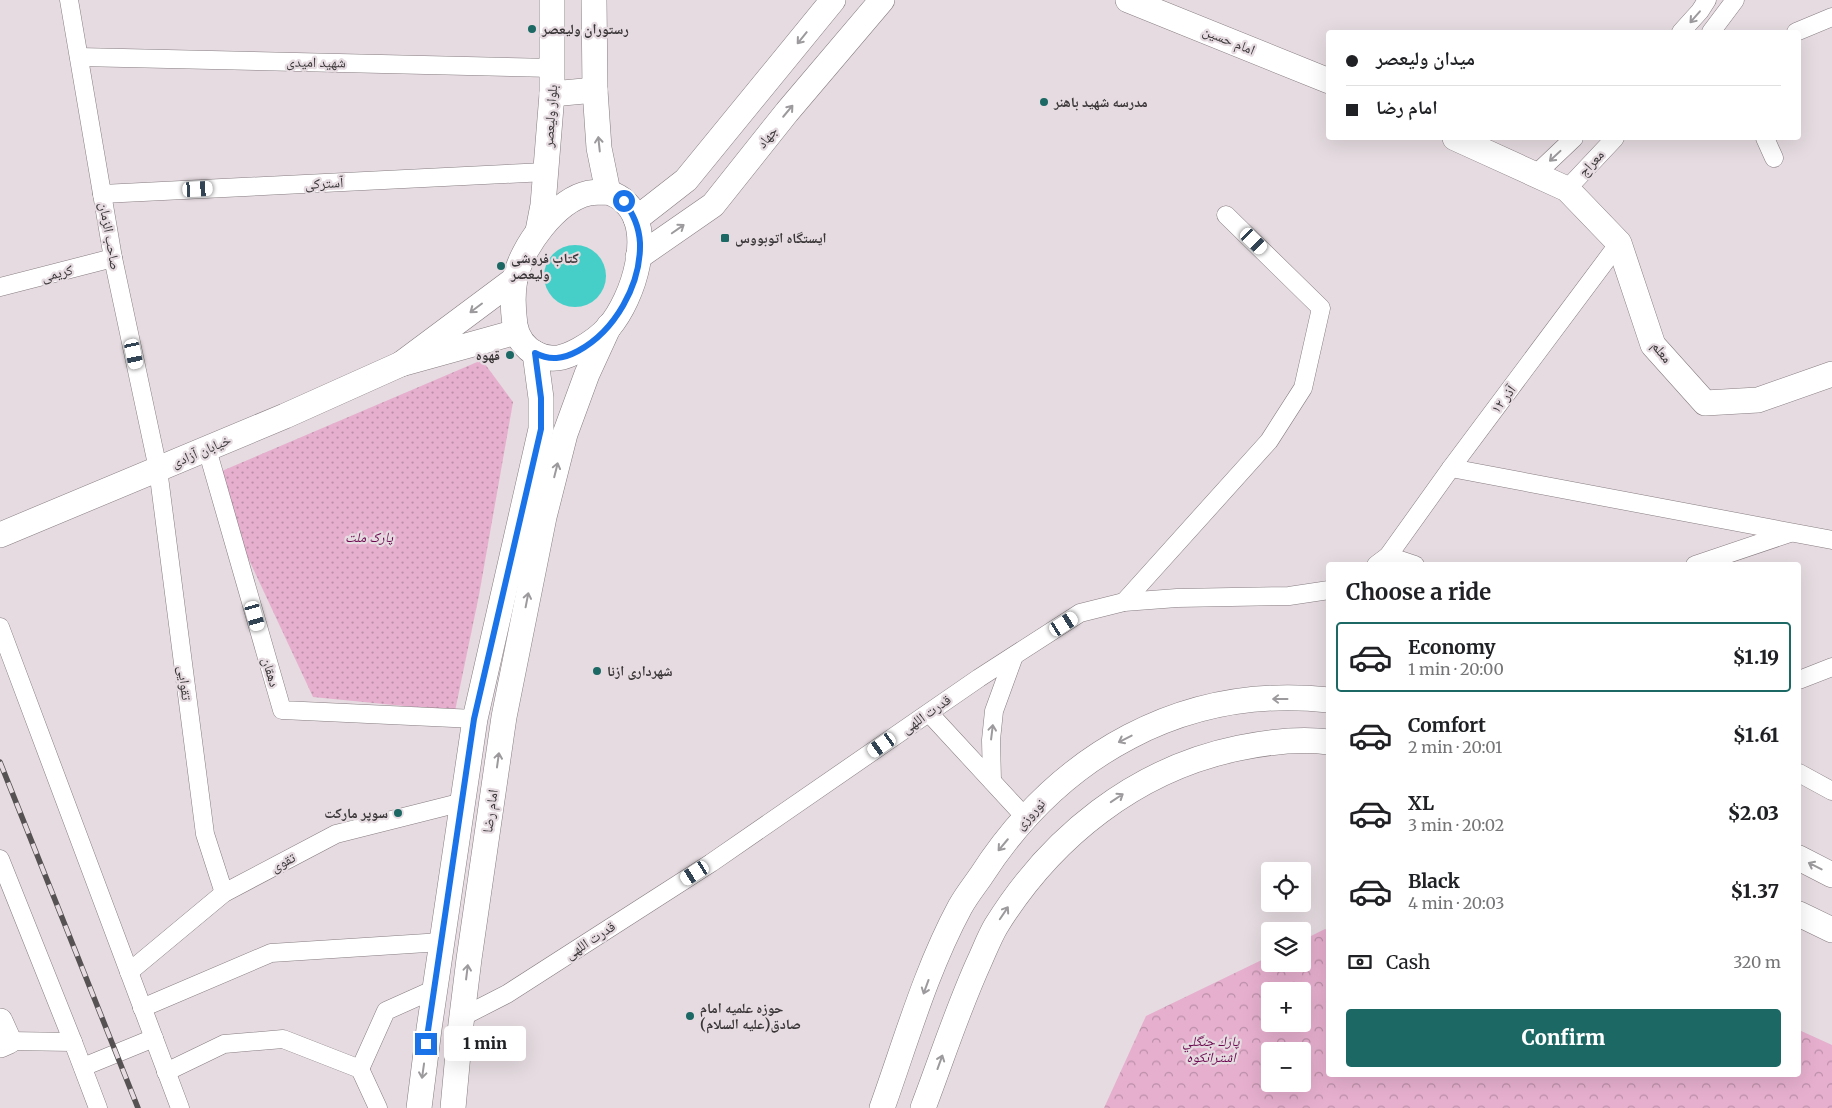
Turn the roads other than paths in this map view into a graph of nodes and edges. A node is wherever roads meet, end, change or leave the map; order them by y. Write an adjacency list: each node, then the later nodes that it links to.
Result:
1 (69, 0): 13 (street, صاحب الزمان)
2 (552, 0): 14 (main road, بلوار ولیعصر)
3 (594, 0): 16 (main road)
4 (833, 0): 25 (main road, one-way to 25)
5 (882, 0): 29 (main road, جهاد, one-way to 5)
6 (1128, 0): 15 (main road, امام حسین)
7 (1707, 0): 10 (street, one-way to 10)
8 (1735, 0): 11 (street)
9 (1832, 16): 12 (street)
10 (1683, 30)
11 (1716, 30)
12 (1800, 30)
13 (79, 57): 14 (street, شهید امیدی); 28 (street, صاحب الزمان)
14 (552, 68): 17 (main road, بلوار ولیعصر)
15 (1326, 80)
16 (595, 90): 17 (main road); 27 (main road, one-way to 16)
17 (552, 94): 23 (main road, بلوار ولیعصر)
18 (1460, 140): 24 (main road)
19 (1572, 140): 24 (street, one-way to 24)
20 (1612, 140): 26 (street, معراج)
21 (1766, 140): 22 (street)
22 (1774, 158)
23 (546, 172): 28 (street, آسترکی); 32 (main road, بلوار ولیعصر)
24 (1536, 174): 26 (main road, معلم)
25 (686, 180): 29 (main road); 31 (main road)
26 (1567, 190): 33 (main road, معلم)
27 (608, 192): 31 (main road); 32 (main road)
28 (102, 194): 35 (street, صاحب الزمان)
29 (713, 204): 34 (main road, جهاد, one-way to 29)
30 (1226, 215): 52 (street)
31 (636, 219): 34 (main road)
32 (538, 232): 36 (main road)
33 (1619, 244): 42 (main road, معلم); 44 (street, ۱۲ آذر)
34 (638, 257): 38 (main road)
35 (113, 258): 37 (street, کریمی); 45 (street, صاحب الزمان)
36 (515, 279): 39 (main road); 41 (main road, one-way to 41)
37 (0, 287)
38 (609, 326): 40 (main road); 76 (main road, امام رضا, one-way to 38)
39 (516, 332): 40 (main road); 41 (main road)
40 (535, 353): 59 (main road, امام رضا)
41 (401, 364): 43 (main road, خیابان آزادی)
42 (1832, 374)
43 (207, 448): 45 (main road, خیابان آزادی); 59 (street, دهقان)
44 (1451, 468): 46 (street); 49 (street, ۱۲ آذر)
45 (158, 470): 47 (main road, خیابان آزادی); 69 (street, تقوایی)
46 (1790, 532): 48 (street); 50 (street)
47 (0, 535)
48 (1832, 540)
49 (1382, 561)
50 (1703, 562)
51 (1326, 590): 52 (street, قدرت اللهی)
52 (1124, 602): 54 (street, قدرت اللهی)
53 (0, 627): 73 (street)
54 (1014, 656): 58 (street, قدرت اللهی); 62 (street, one-way to 54)
55 (1832, 667): 56 (street)
56 (1801, 679)
57 (1326, 700): 65 (main road, نوروزی, one-way to 65)
58 (929, 712): 62 (street); 76 (street, قدرت اللهی)
59 (474, 719): 64 (main road, امام رضا)
60 (1326, 742): 89 (main road, one-way to 60)
61 (1801, 775): 63 (street)
62 (992, 781): 65 (street)
63 (1832, 791)
64 (463, 802): 69 (street, تقوی); 72 (main road, امام رضا)
65 (1025, 817): 88 (main road, نوروزی, one-way to 88)
66 (0, 859): 79 (street)
67 (1801, 859): 68 (main road, one-way to 67)
68 (1832, 875)
69 (224, 893): 73 (street, تقوی)
70 (1801, 915): 71 (main road)
71 (1832, 930)
72 (442, 942): 74 (main road, امام رضا); 75 (street)
73 (129, 972): 75 (street)
74 (435, 988): 81 (street); 86 (main road, امام رضا, one-way to 86)
75 (142, 1008): 78 (street)
76 (462, 1017): 87 (main road, امام رضا)
77 (3, 1036): 79 (street)
78 (154, 1038): 80 (street); 82 (street)
79 (73, 1042): 80 (street)
80 (83, 1066): 83 (street)
81 (360, 1069): 82 (street); 85 (street)
82 (166, 1072): 84 (street)
83 (98, 1108)
84 (180, 1108)
85 (378, 1108)
86 (419, 1108)
87 (454, 1108)
88 (882, 1108)
89 (924, 1108)

